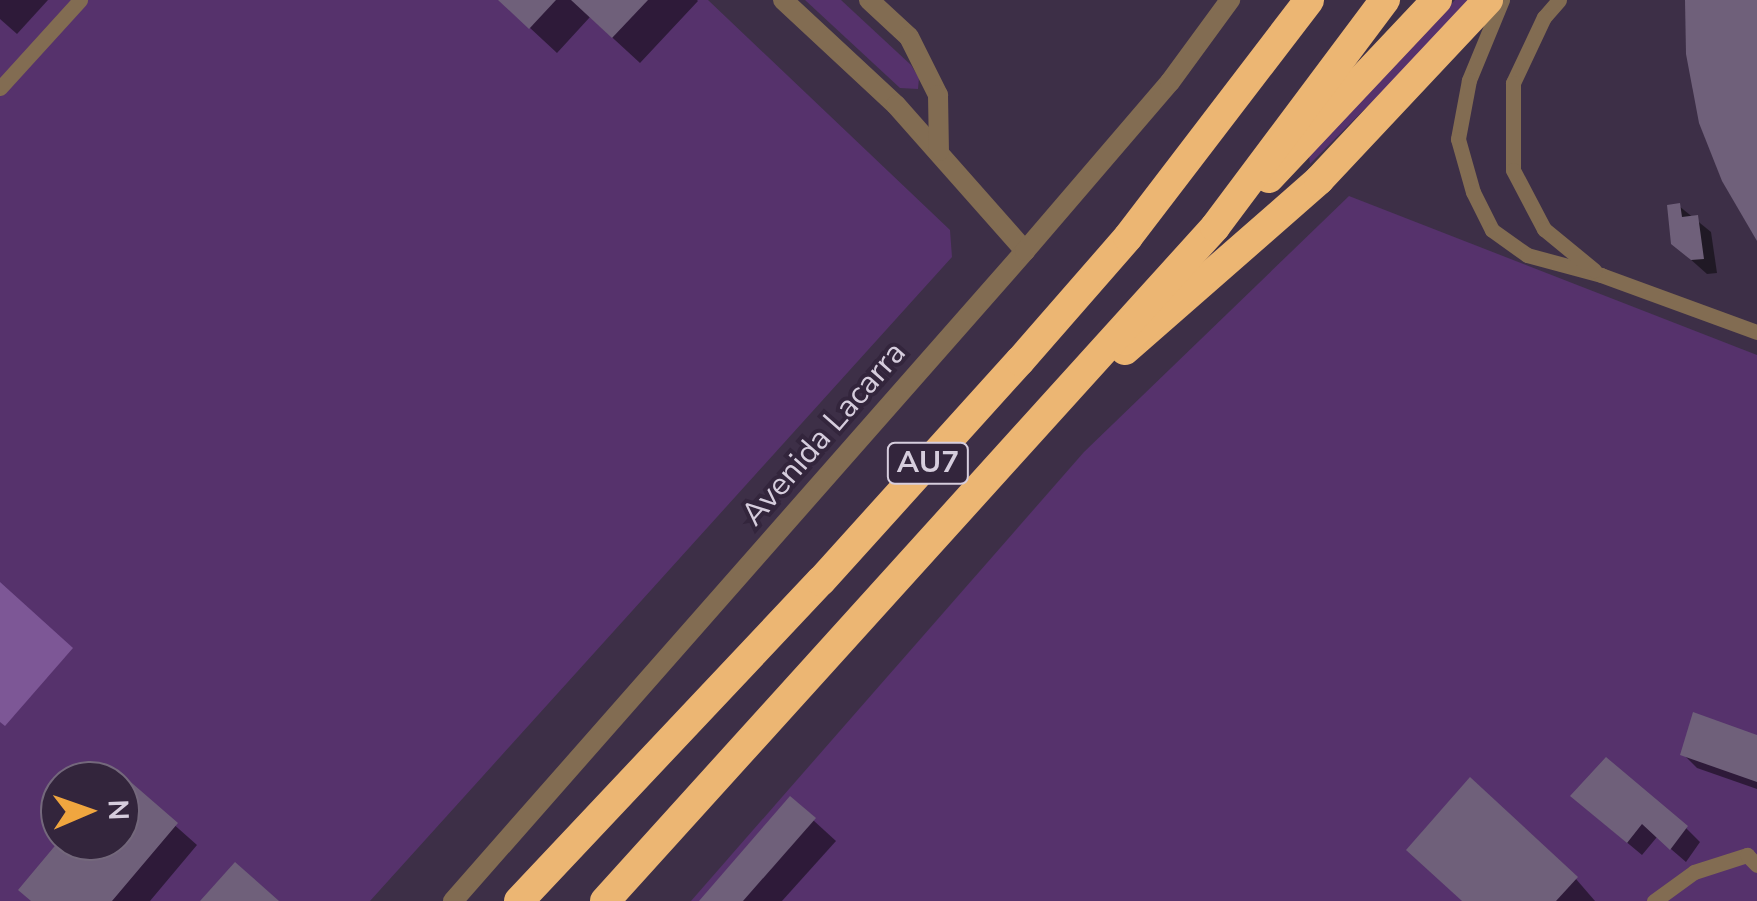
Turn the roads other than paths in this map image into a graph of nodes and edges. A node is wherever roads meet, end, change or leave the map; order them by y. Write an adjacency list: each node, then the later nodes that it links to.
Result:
1 (80, 0): 11 (lane)
2 (783, 0): 12 (street)
3 (869, 0): 12 (street)
4 (1230, 0): 14 (street, Avenida Lacarra)
5 (1309, 0): 20 (highway, AU7)
6 (1385, 0): 13 (highway, AU7)
7 (1437, 0): 13 (highway)
8 (1488, 0): 17 (highway)
9 (1502, 0): 15 (lane)
10 (1559, 0): 15 (lane)
11 (0, 88)
12 (939, 151): 14 (street)
13 (1215, 227): 17 (highway, AU7)
14 (1025, 251): 19 (street, Avenida Lacarra)
15 (1601, 275): 16 (lane)
16 (1757, 332)
17 (1017, 445): 21 (highway, AU7)
18 (1757, 865): 22 (lane)
19 (453, 901)
20 (519, 901)
21 (605, 901)
22 (1654, 901)

